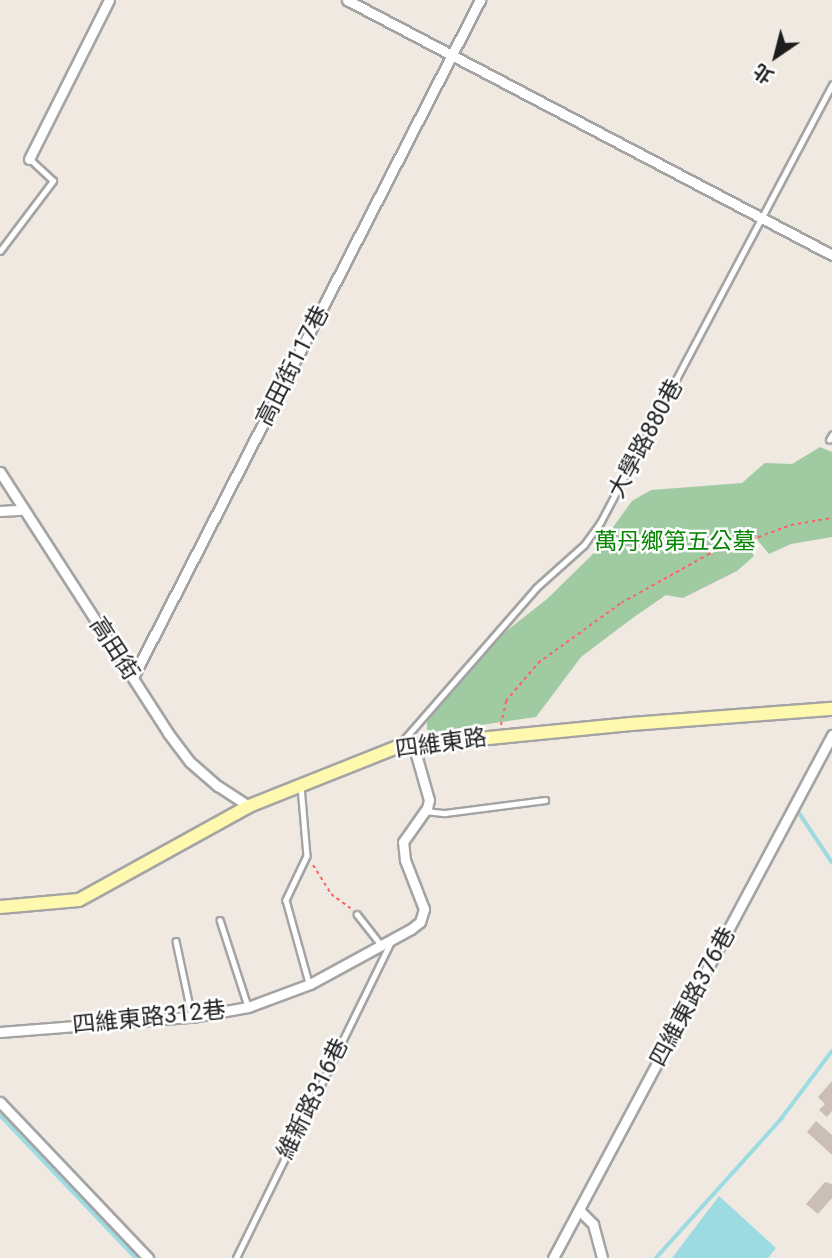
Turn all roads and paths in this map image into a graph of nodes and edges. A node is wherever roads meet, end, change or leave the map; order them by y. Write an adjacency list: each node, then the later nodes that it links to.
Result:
1 (109, 0): 6 (street)
2 (347, 0): 4 (street)
3 (480, 0): 4 (street, 高田街117巷)
4 (453, 54): 7 (street); 14 (street, 高田街117巷)
5 (832, 85): 7 (lane, 大學路880巷)
6 (29, 159): 8 (lane)
7 (763, 217): 9 (street); 19 (lane, 大學路880巷)
8 (0, 250)
9 (832, 255)
10 (0, 472): 11 (street, 高田街)
11 (22, 510): 12 (street); 14 (street, 高田街)
12 (0, 511)
13 (832, 519): 17 (path)
14 (133, 677): 22 (street, 高田街)
15 (832, 709): 17 (street, 四維東路)
16 (832, 735): 36 (street, 四維東路376巷)
17 (499, 736): 18 (street, 四維東路)
18 (413, 744): 19 (street, 四維東路); 23 (street)
19 (397, 747): 20 (street, 四維東路)
20 (301, 786): 22 (street, 四維東路); 24 (lane)
21 (545, 800): 23 (lane)
22 (249, 806): 25 (street, 四維東路)
23 (425, 811): 29 (street, 四維東路312巷)
24 (307, 856): 26 (path); 31 (lane)
25 (0, 907)
26 (357, 914): 30 (lane)
27 (220, 920): 32 (lane)
28 (176, 941): 33 (lane)
29 (391, 941): 30 (street, 四維東路312巷); 38 (lane, 維新路316巷)
30 (381, 946): 31 (street, 四維東路312巷)
31 (310, 984): 32 (street, 四維東路312巷)
32 (248, 1007): 33 (street, 四維東路312巷)
33 (192, 1017): 34 (street, 四維東路312巷)
34 (0, 1032)
35 (0, 1102): 37 (street)
36 (579, 1210): 39 (street, 四維東路376巷); 40 (street)
37 (148, 1258)
38 (236, 1258)
39 (553, 1258)
40 (602, 1258)

